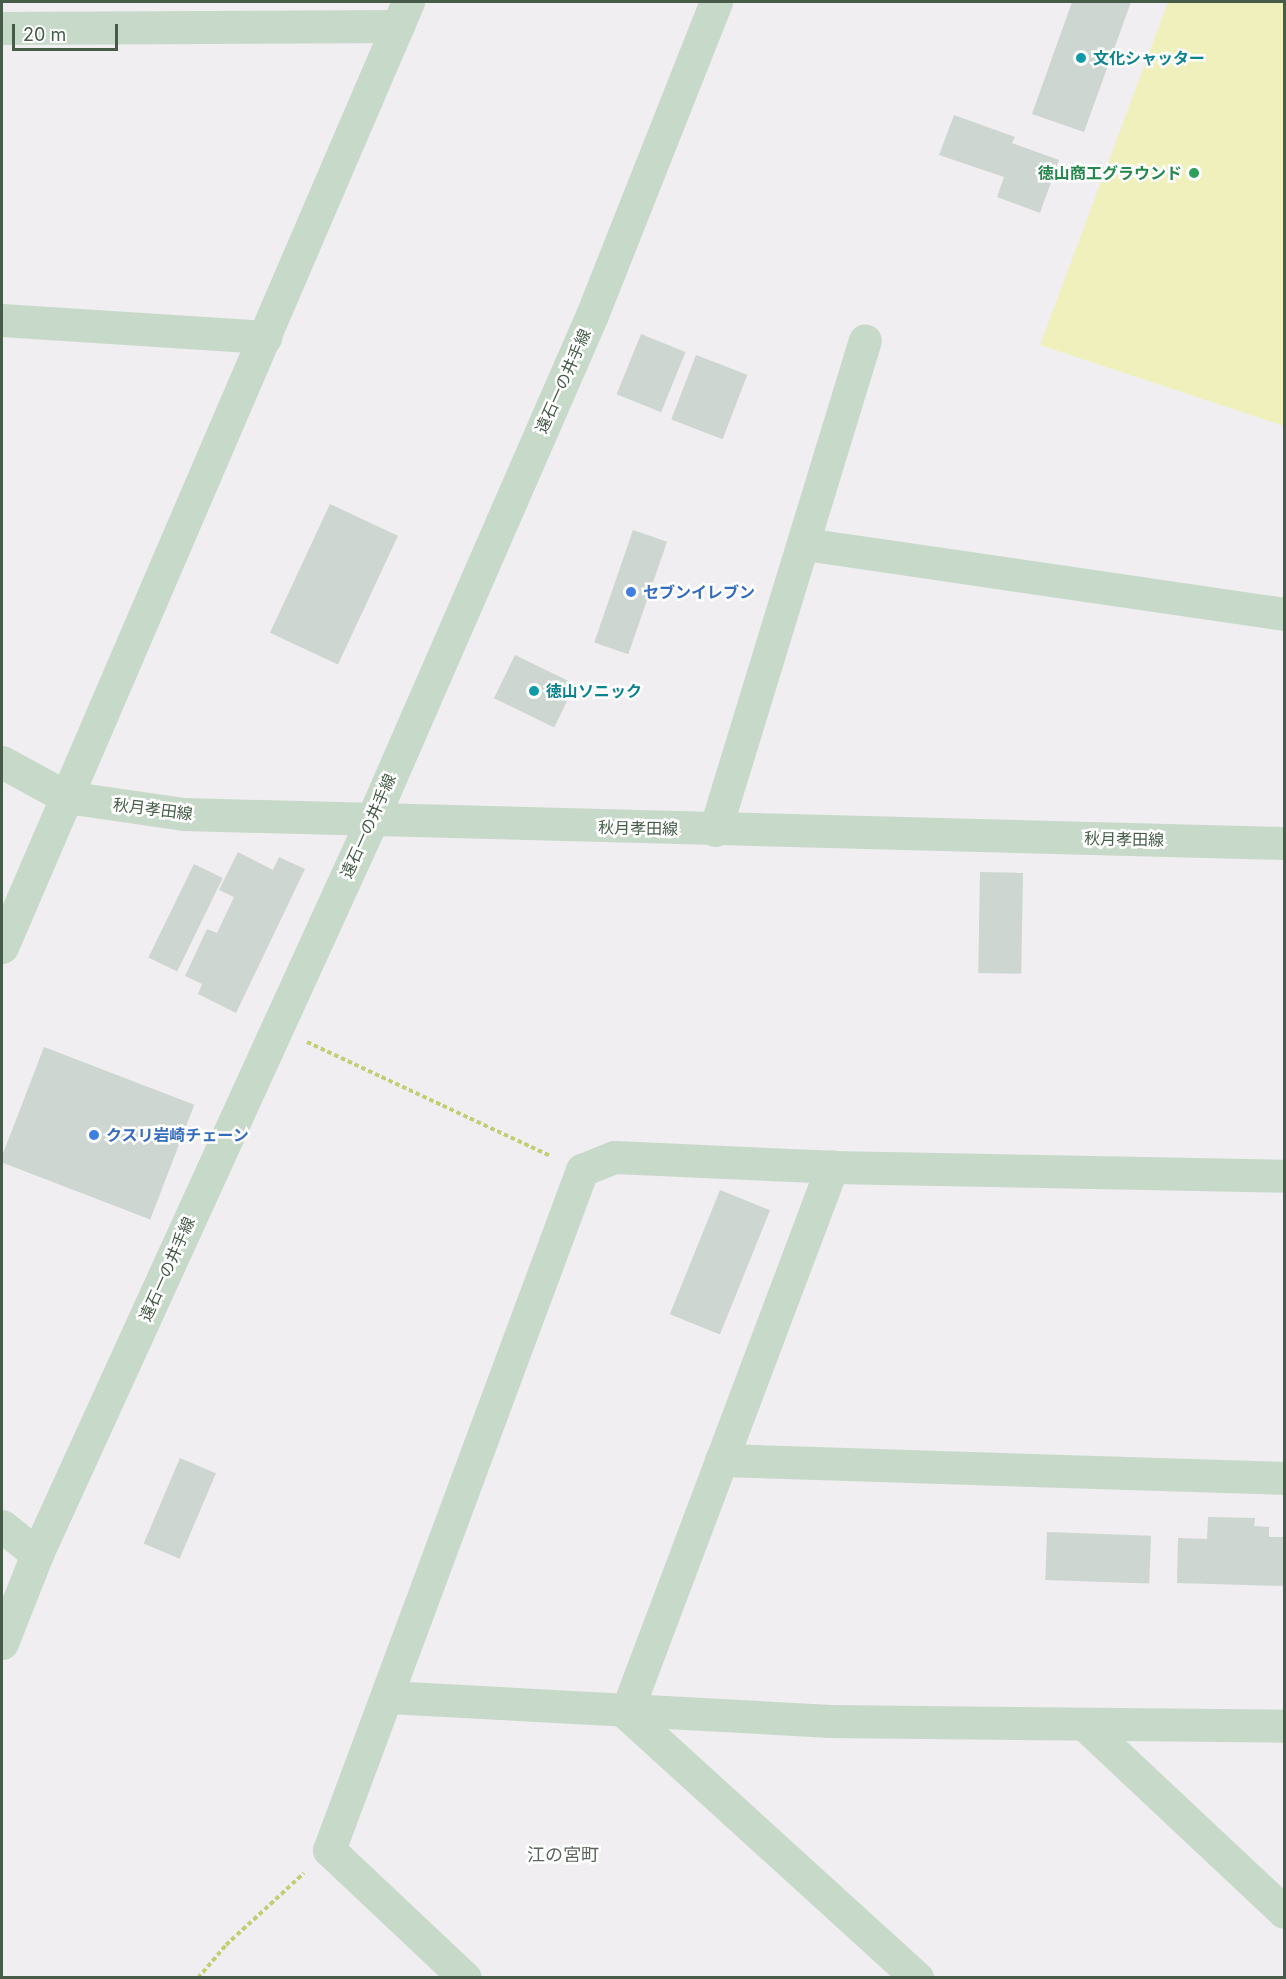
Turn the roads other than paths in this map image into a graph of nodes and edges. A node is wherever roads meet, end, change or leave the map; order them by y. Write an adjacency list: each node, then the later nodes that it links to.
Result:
1 (716, 2): 11 (street, 遠石一の井手線)
2 (403, 14): 3 (street); 5 (street)
3 (2, 28)
4 (2, 320): 5 (street)
5 (265, 337): 10 (street)
6 (865, 340): 7 (street)
7 (805, 544): 8 (street); 12 (street)
8 (1284, 614)
9 (2, 762): 10 (street, 秋月孝田線)
10 (66, 797): 11 (street, 秋月孝田線); 14 (street)
11 (371, 822): 12 (street, 秋月孝田線); 20 (street, 遠石一の井手線)
12 (715, 830): 13 (street, 秋月孝田線)
13 (1284, 843)
14 (2, 947)
15 (832, 1167): 16 (street); 17 (street); 22 (street)
16 (1284, 1176)
17 (721, 1460): 18 (street); 23 (street)
18 (1284, 1478)
19 (2, 1526): 20 (street)
20 (37, 1554): 21 (street, 遠石一の井手線)
21 (2, 1643)
22 (388, 1696): 23 (street); 27 (street)
23 (626, 1713): 24 (street); 28 (street)
24 (1085, 1725): 25 (street); 26 (street)
25 (1284, 1726)
26 (1284, 1912)
27 (465, 1977)
28 (917, 1977)

